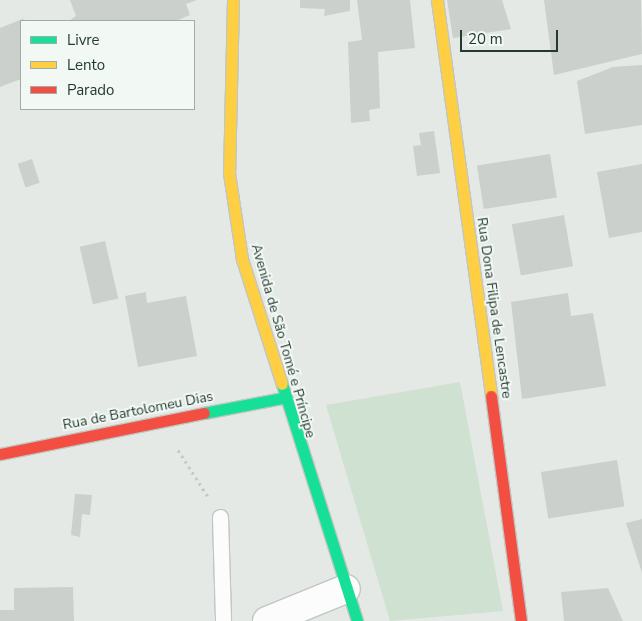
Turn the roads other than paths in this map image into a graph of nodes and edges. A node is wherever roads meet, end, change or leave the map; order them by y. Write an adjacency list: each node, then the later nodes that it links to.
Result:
1 (233, 0): 3 (street, Avenida de São Tomé e Príncipe)
2 (437, 0): 10 (street, Rua Dona Filipa de Lencastre)
3 (282, 398): 4 (street, Rua de Bartolomeu Dias); 6 (street, Avenida de São Tomé e Príncipe)
4 (0, 454)
5 (220, 517): 7 (lane)
6 (346, 589): 8 (street); 9 (street, Avenida de São Tomé e Príncipe)
7 (223, 621)
8 (266, 621)
9 (357, 621)
10 (521, 621)

